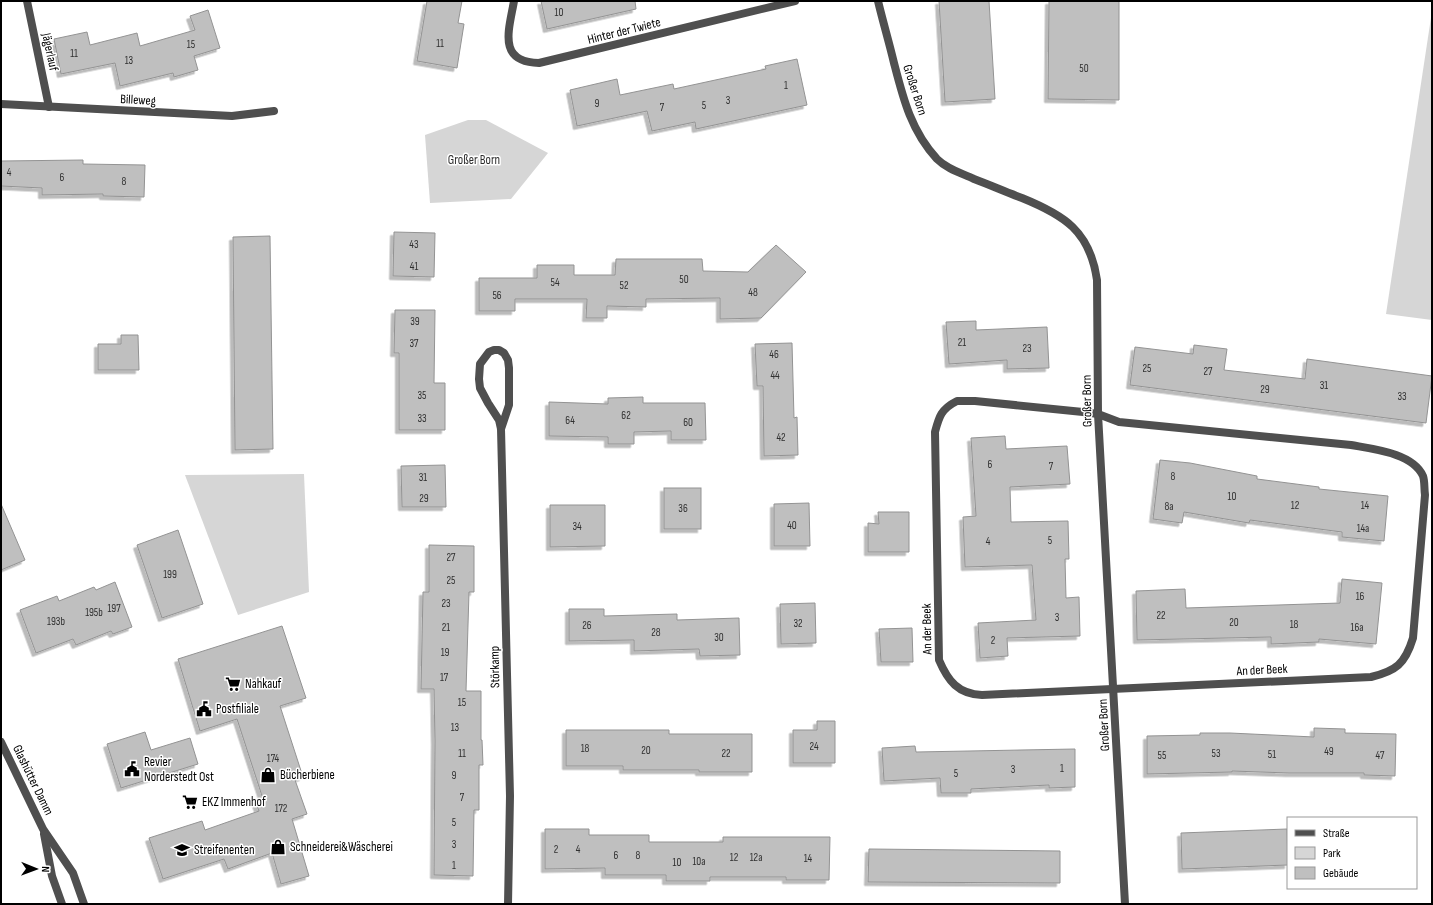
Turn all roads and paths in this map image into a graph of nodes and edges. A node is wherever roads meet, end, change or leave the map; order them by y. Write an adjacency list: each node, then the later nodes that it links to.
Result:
1 (27, 1): 6 (street, Jägerlauf)
2 (514, 1): 3 (street, Hinter der Twiete)
3 (795, 1)
4 (878, 1): 8 (street, Großer Born)
5 (1, 104): 6 (street, Billeweg)
6 (49, 107): 7 (street, Billeweg)
7 (274, 111)
8 (1098, 414): 10 (street, Großer Born); 10 (street, An der Beek); 10 (street, An der Beek)
9 (501, 429): 9 (street, Störkamp); 15 (street, Störkamp)
10 (1114, 690): 16 (street, Großer Born)
11 (1, 742): 12 (street, Glashütter Damm)
12 (43, 829): 13 (street, Glashütter Damm); 14 (street, Glashütter Damm)
13 (62, 904)
14 (84, 904)
15 (508, 904)
16 (1126, 904)

